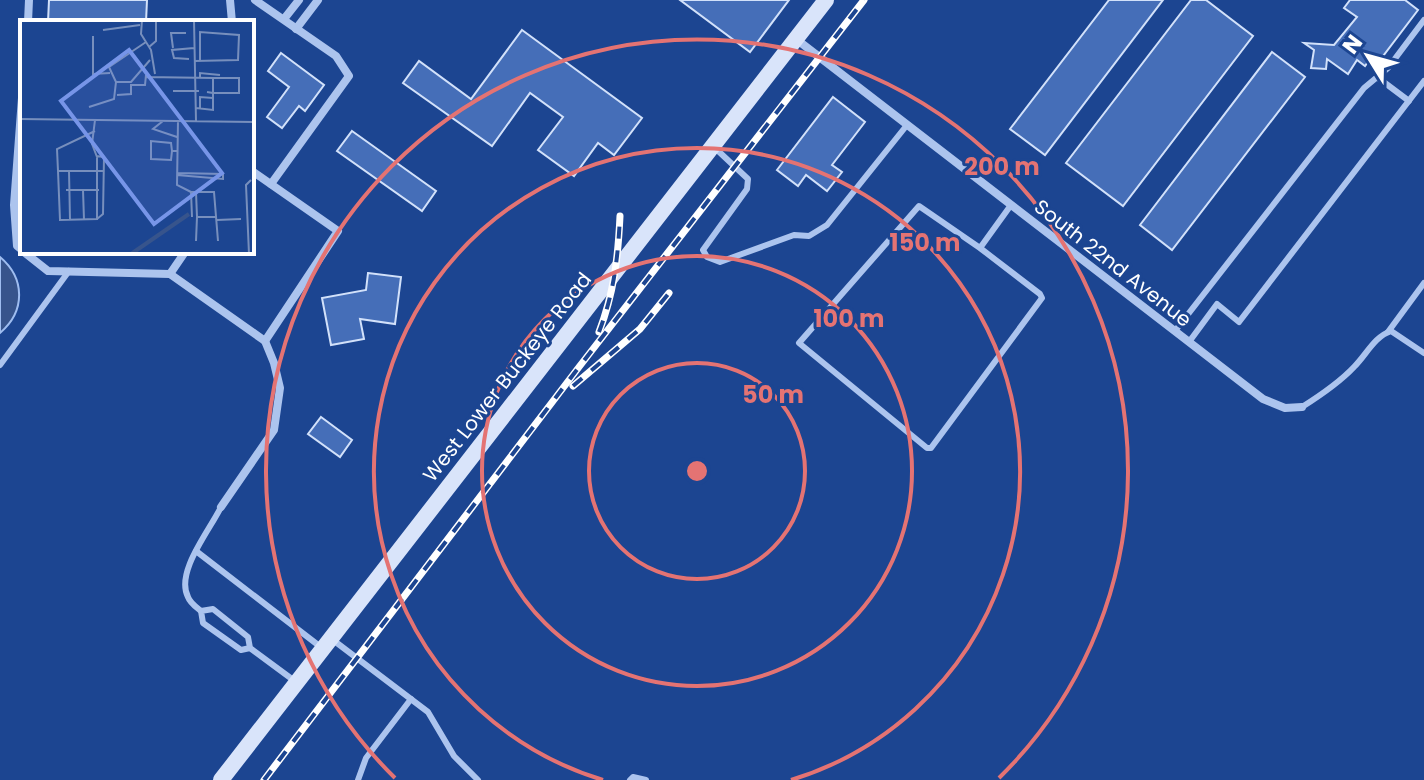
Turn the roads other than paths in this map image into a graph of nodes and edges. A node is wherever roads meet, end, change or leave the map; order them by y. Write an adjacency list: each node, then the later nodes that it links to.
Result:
1 (29, 0): 8 (street)
2 (230, 0): 9 (street)
3 (255, 0): 7 (street)
4 (299, 0): 7 (street)
5 (318, 0): 11 (street)
6 (826, 0): 12 (main road, West Lower Buckeye Road)
7 (284, 19): 11 (street)
8 (28, 20)
9 (232, 20)
10 (1424, 20): 13 (lane)
11 (296, 29): 20 (street)
12 (796, 39): 17 (street, South 22nd Avenue); 18 (main road, West Lower Buckeye Road)
13 (1377, 77): 15 (lane); 31 (lane)
14 (1424, 81): 15 (lane)
15 (1409, 101): 34 (lane)
16 (20, 125): 22 (street)
17 (907, 125): 18 (lane); 21 (street, South 22nd Avenue)
18 (713, 146): 41 (main road, West Lower Buckeye Road)
19 (254, 172): 20 (street)
20 (271, 184): 33 (street)
21 (1011, 205): 23 (lane); 31 (street, South 22nd Avenue)
22 (20, 248)
23 (980, 248): 23 (lane)
24 (27, 254): 26 (street)
25 (184, 254): 27 (street)
26 (69, 271): 27 (street); 36 (lane)
27 (170, 274): 33 (street)
28 (1424, 283): 29 (lane)
29 (1414, 296): 30 (lane); 32 (lane)
30 (1424, 303)
31 (1175, 331): 34 (street, South 22nd Avenue)
32 (1388, 332): 35 (lane); 37 (lane)
33 (265, 341): 38 (street)
34 (1189, 342): 37 (street, South 22nd Avenue)
35 (1424, 353)
36 (0, 365)
37 (1302, 407)
38 (221, 507): 39 (lane)
39 (196, 551): 40 (lane); 41 (lane)
40 (201, 611): 42 (lane); 42 (lane)
41 (326, 643): 43 (main road, West Lower Buckeye Road); 44 (lane)
42 (250, 648): 43 (lane)
43 (296, 682): 45 (main road, West Lower Buckeye Road)
44 (411, 699): 46 (lane); 47 (lane)
45 (221, 780)
46 (358, 780)
47 (478, 780)
48 (630, 780): 49 (lane)
49 (646, 780)

